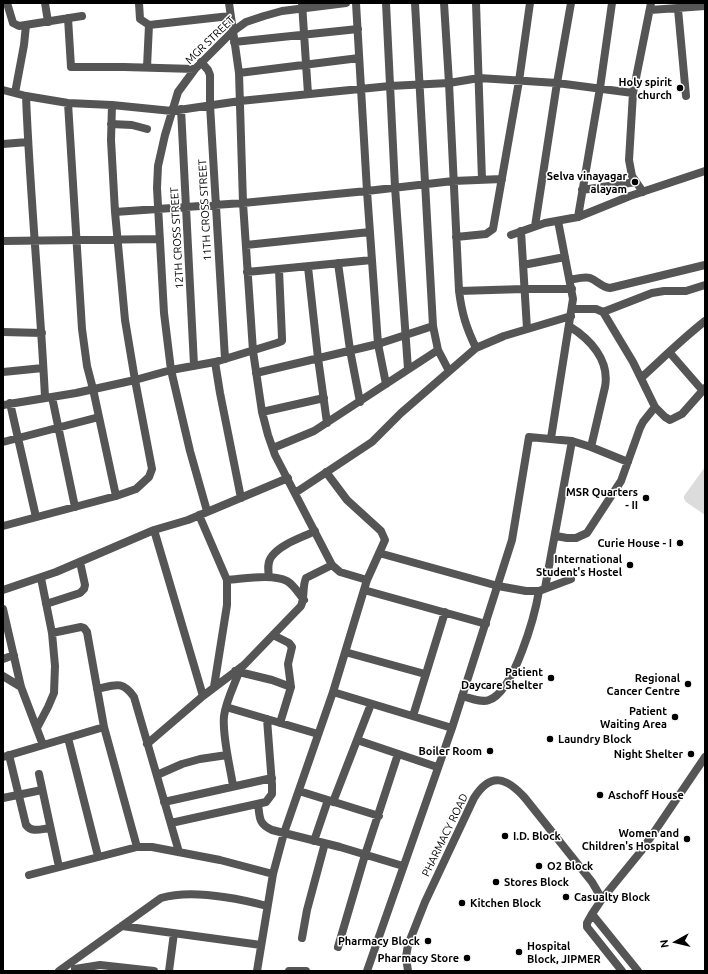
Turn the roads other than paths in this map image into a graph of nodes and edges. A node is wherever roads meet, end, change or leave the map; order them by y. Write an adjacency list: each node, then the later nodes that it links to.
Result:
1 (7, 3): 22 (street)
2 (45, 3): 21 (street)
3 (138, 3): 23 (street)
4 (229, 3): 19 (street)
5 (346, 3): 14 (street, MGR STREET)
6 (356, 3): 24 (street)
7 (386, 3): 39 (street)
8 (414, 3): 38 (street)
9 (444, 3): 36 (street)
10 (476, 3): 34 (street)
11 (530, 3): 35 (street)
12 (571, 3): 37 (street)
13 (612, 3): 40 (street)
14 (302, 6): 25 (street, MGR STREET); 26 (street)
15 (650, 6): 17 (street); 44 (street)
16 (705, 6): 17 (street)
17 (678, 9): 47 (street)
18 (82, 16): 20 (street)
19 (230, 16): 23 (street); 25 (street)
20 (68, 18): 21 (street); 31 (street)
21 (48, 22): 22 (street)
22 (26, 25): 43 (street)
23 (149, 25): 31 (street)
24 (358, 29): 26 (street); 28 (street)
25 (232, 32): 27 (street); 29 (street, MGR STREET)
26 (304, 34): 27 (street); 30 (street)
27 (234, 42): 33 (street)
28 (360, 58): 30 (street); 41 (street)
29 (201, 62): 32 (street, MGR STREET); 51 (street, 11TH CROSS STREET)
30 (306, 65): 33 (street); 45 (street)
31 (146, 67): 32 (street)
32 (195, 69): 53 (street, MGR STREET)
33 (239, 73): 48 (street)
34 (479, 78): 35 (street); 36 (street); 60 (street)
35 (519, 81): 37 (street); 59 (street)
36 (449, 83): 38 (street); 61 (street)
37 (557, 83): 40 (street); 75 (street)
38 (419, 85): 39 (street); 63 (street)
39 (390, 86): 41 (street); 64 (street)
40 (600, 88): 44 (street); 65 (street)
41 (361, 89): 45 (street); 66 (street)
42 (3, 90): 43 (street)
43 (15, 93): 46 (street)
44 (633, 93): 62 (street)
45 (308, 94): 48 (street)
46 (26, 96): 49 (street); 56 (street)
47 (686, 96)
48 (240, 101): 51 (street); 68 (street)
49 (68, 103): 50 (street); 80 (street)
50 (112, 105): 53 (street); 54 (street)
51 (210, 105): 52 (street); 69 (street, 11TH CROSS STREET)
52 (181, 109): 53 (street); 70 (street, 12TH CROSS STREET)
53 (172, 111): 71 (street, MGR STREET)
54 (111, 124): 55 (street); 72 (street)
55 (147, 129)
56 (28, 142): 57 (street); 82 (street)
57 (3, 144)
58 (705, 171): 67 (street)
59 (502, 178): 60 (street); 79 (street)
60 (482, 180): 61 (street)
61 (454, 181): 63 (street); 79 (street)
62 (636, 182): 65 (street); 67 (street)
63 (425, 184): 64 (street); 102 (street)
64 (395, 187): 66 (street); 107 (street)
65 (582, 190): 73 (street)
66 (367, 191): 68 (street); 77 (street)
67 (643, 192): 73 (street)
68 (243, 203): 69 (street); 85 (street)
69 (216, 205): 70 (street); 115 (street, 11TH CROSS STREET)
70 (186, 207): 71 (street); 117 (street, 12TH CROSS STREET)
71 (158, 209): 72 (street); 83 (street, MGR STREET)
72 (115, 212): 81 (street)
73 (578, 217): 74 (street)
74 (558, 221): 75 (street); 86 (street)
75 (535, 226): 76 (street)
76 (521, 231): 78 (street); 89 (street)
77 (370, 232): 85 (street); 87 (street)
78 (511, 235)
79 (456, 236): 98 (street)
80 (77, 239): 81 (street); 82 (street); 127 (street)
81 (117, 239): 83 (street); 125 (street)
82 (36, 240): 84 (street); 106 (street)
83 (160, 240): 120 (street, MGR STREET)
84 (3, 241)
85 (246, 245): 93 (street)
86 (565, 257): 89 (street); 94 (street)
87 (372, 260): 88 (street); 108 (street)
88 (338, 264): 91 (street); 110 (street)
89 (523, 265): 96 (street)
90 (705, 265): 94 (street)
91 (308, 266): 92 (street); 114 (street)
92 (279, 270): 93 (street); 112 (street)
93 (248, 272): 112 (street)
94 (570, 280): 97 (street)
95 (705, 285): 100 (street)
96 (524, 288): 97 (street); 98 (street); 104 (street)
97 (572, 289): 99 (street)
98 (459, 291): 109 (street)
99 (571, 312): 100 (street); 103 (street); 104 (street)
100 (603, 312): 124 (street)
101 (705, 321): 113 (street)
102 (433, 326): 107 (street); 111 (street)
103 (569, 326): 139 (street); 142 (street)
104 (526, 329): 109 (street)
105 (3, 332): 106 (street)
106 (42, 333): 118 (street)
107 (406, 334): 108 (street); 119 (street)
108 (378, 344): 110 (street); 126 (street)
109 (476, 348): 121 (street)
110 (350, 350): 114 (street); 131 (street)
111 (438, 350): 119 (street); 121 (street)
112 (253, 351): 115 (street); 123 (street)
113 (670, 353): 124 (street); 128 (street)
114 (318, 358): 123 (street); 130 (street)
115 (225, 359): 116 (street)
116 (215, 362): 117 (street); 149 (street)
117 (194, 365): 120 (street)
118 (43, 368): 122 (street); 129 (street)
119 (408, 369): 126 (street)
120 (172, 370): 125 (street); 151 (street, MGR STREET)
121 (449, 371): 145 (street)
122 (3, 372)
123 (256, 373): 134 (street)
124 (641, 378): 133 (street)
125 (135, 380): 127 (street); 148 (street)
126 (386, 384): 131 (street)
127 (93, 389): 129 (street); 135 (street)
128 (704, 389): 133 (street)
129 (48, 397): 132 (street); 137 (street)
130 (324, 398): 134 (street); 136 (street)
131 (360, 402): 136 (street)
132 (6, 404): 138 (street)
133 (655, 407): 144 (street)
134 (262, 412): 143 (street)
135 (99, 417): 137 (street); 148 (street)
136 (327, 422): 143 (street)
137 (58, 427): 138 (street); 150 (street)
138 (18, 438): 141 (street); 152 (street)
139 (551, 438): 140 (street); 165 (street)
140 (572, 441): 142 (street); 156 (street)
141 (3, 442)
142 (591, 447): 144 (street)
143 (273, 448): 146 (street)
144 (628, 462): 156 (street)
145 (326, 472): 147 (street); 157 (street)
146 (288, 478): 147 (street); 149 (street)
147 (295, 493): 155 (street)
148 (116, 496): 150 (street)
149 (241, 498): 151 (street)
150 (75, 507): 152 (street)
151 (203, 513): 154 (street); 163 (street, MGR STREET)
152 (36, 517): 153 (street)
153 (3, 526)
154 (154, 530): 158 (street); 187 (street)
155 (315, 531): 159 (street); 160 (street)
156 (556, 536): 168 (street)
157 (379, 553): 164 (street); 165 (street)
158 (80, 562): 161 (street); 170 (street)
159 (332, 565): 164 (street); 169 (street)
160 (268, 577): 163 (street); 169 (street)
161 (40, 578): 166 (street); 170 (street)
162 (571, 579): 168 (street)
163 (227, 580): 183 (street)
164 (367, 580): 167 (street)
165 (498, 586): 168 (street); 173 (street)
166 (3, 590)
167 (364, 590): 172 (street); 176 (street)
168 (542, 590): 188 (street)
169 (304, 600): 175 (street)
170 (46, 604): 174 (street)
171 (3, 609): 177 (street)
172 (444, 612): 173 (street); 180 (street)
173 (486, 624): 188 (street)
174 (52, 633): 185 (street); 195 (street)
175 (273, 635): 179 (street); 184 (street)
176 (345, 652): 180 (street); 186 (street)
177 (14, 655): 178 (street); 182 (street)
178 (3, 659)
179 (237, 672): 183 (street); 184 (street); 190 (street)
180 (425, 674): 191 (street)
181 (3, 676): 182 (street)
182 (21, 687): 195 (street)
183 (214, 687): 187 (street)
184 (291, 687): 193 (street)
185 (97, 689): 194 (street); 200 (street)
186 (333, 692): 189 (street); 197 (street)
187 (202, 696): 200 (street)
188 (462, 696): 196 (street)
189 (371, 704): 191 (street); 199 (street)
190 (226, 707): 192 (street); 203 (street)
191 (413, 716): 196 (street)
192 (267, 719): 193 (street); 209 (street)
193 (280, 723): 197 (street)
194 (104, 727): 198 (street); 224 (street)
195 (37, 728): 201 (street)
196 (452, 728): 206 (street)
197 (318, 734): 212 (street)
198 (68, 738): 201 (street); 227 (street)
199 (357, 740): 202 (street); 215 (street)
200 (147, 744): 208 (street)
201 (43, 745): 204 (street)
202 (398, 754): 206 (street); 218 (street)
203 (228, 755): 208 (street); 210 (street)
204 (6, 756): 213 (street)
205 (705, 757): 232 (street)
206 (437, 767): 228 (street)
207 (39, 774): 211 (street)
208 (157, 775): 216 (street)
209 (272, 778): 210 (street); 217 (street)
210 (233, 786): 216 (street)
211 (42, 790): 213 (street); 220 (street)
212 (299, 791): 215 (street); 221 (street)
213 (18, 795): 214 (street); 220 (street)
214 (3, 798)
215 (330, 801): 218 (street); 222 (street)
216 (164, 802): 219 (street)
217 (258, 804): 219 (street); 221 (street)
218 (378, 816): 226 (street)
219 (171, 823): 225 (street)
220 (50, 828): 229 (street)
221 (284, 833): 222 (street); 230 (street)
222 (314, 841): 223 (street)
223 (325, 844): 226 (street); 237 (street)
224 (136, 847): 225 (street); 227 (street)
225 (179, 852): 230 (street)
226 (365, 855): 228 (street); 239 (street)
227 (98, 856): 229 (street)
228 (403, 866): 247 (street)
229 (59, 867): 231 (street)
230 (273, 874): 233 (street)
231 (29, 875)
232 (602, 899): 234 (street); 248 (street, PHARMACY ROAD)
233 (267, 906): 235 (street); 238 (street)
234 (592, 914): 249 (street); 250 (street)
235 (122, 926): 236 (street); 240 (street)
236 (174, 933): 238 (street); 243 (street)
237 (302, 938)
238 (261, 945): 244 (street)
239 (338, 947)
240 (75, 967): 241 (street); 242 (street)
241 (59, 971)
242 (154, 971)
243 (169, 971)
244 (257, 971)
245 (289, 971): 246 (street)
246 (306, 971)
247 (367, 971)
248 (408, 971)
249 (622, 971)
250 (638, 971)

